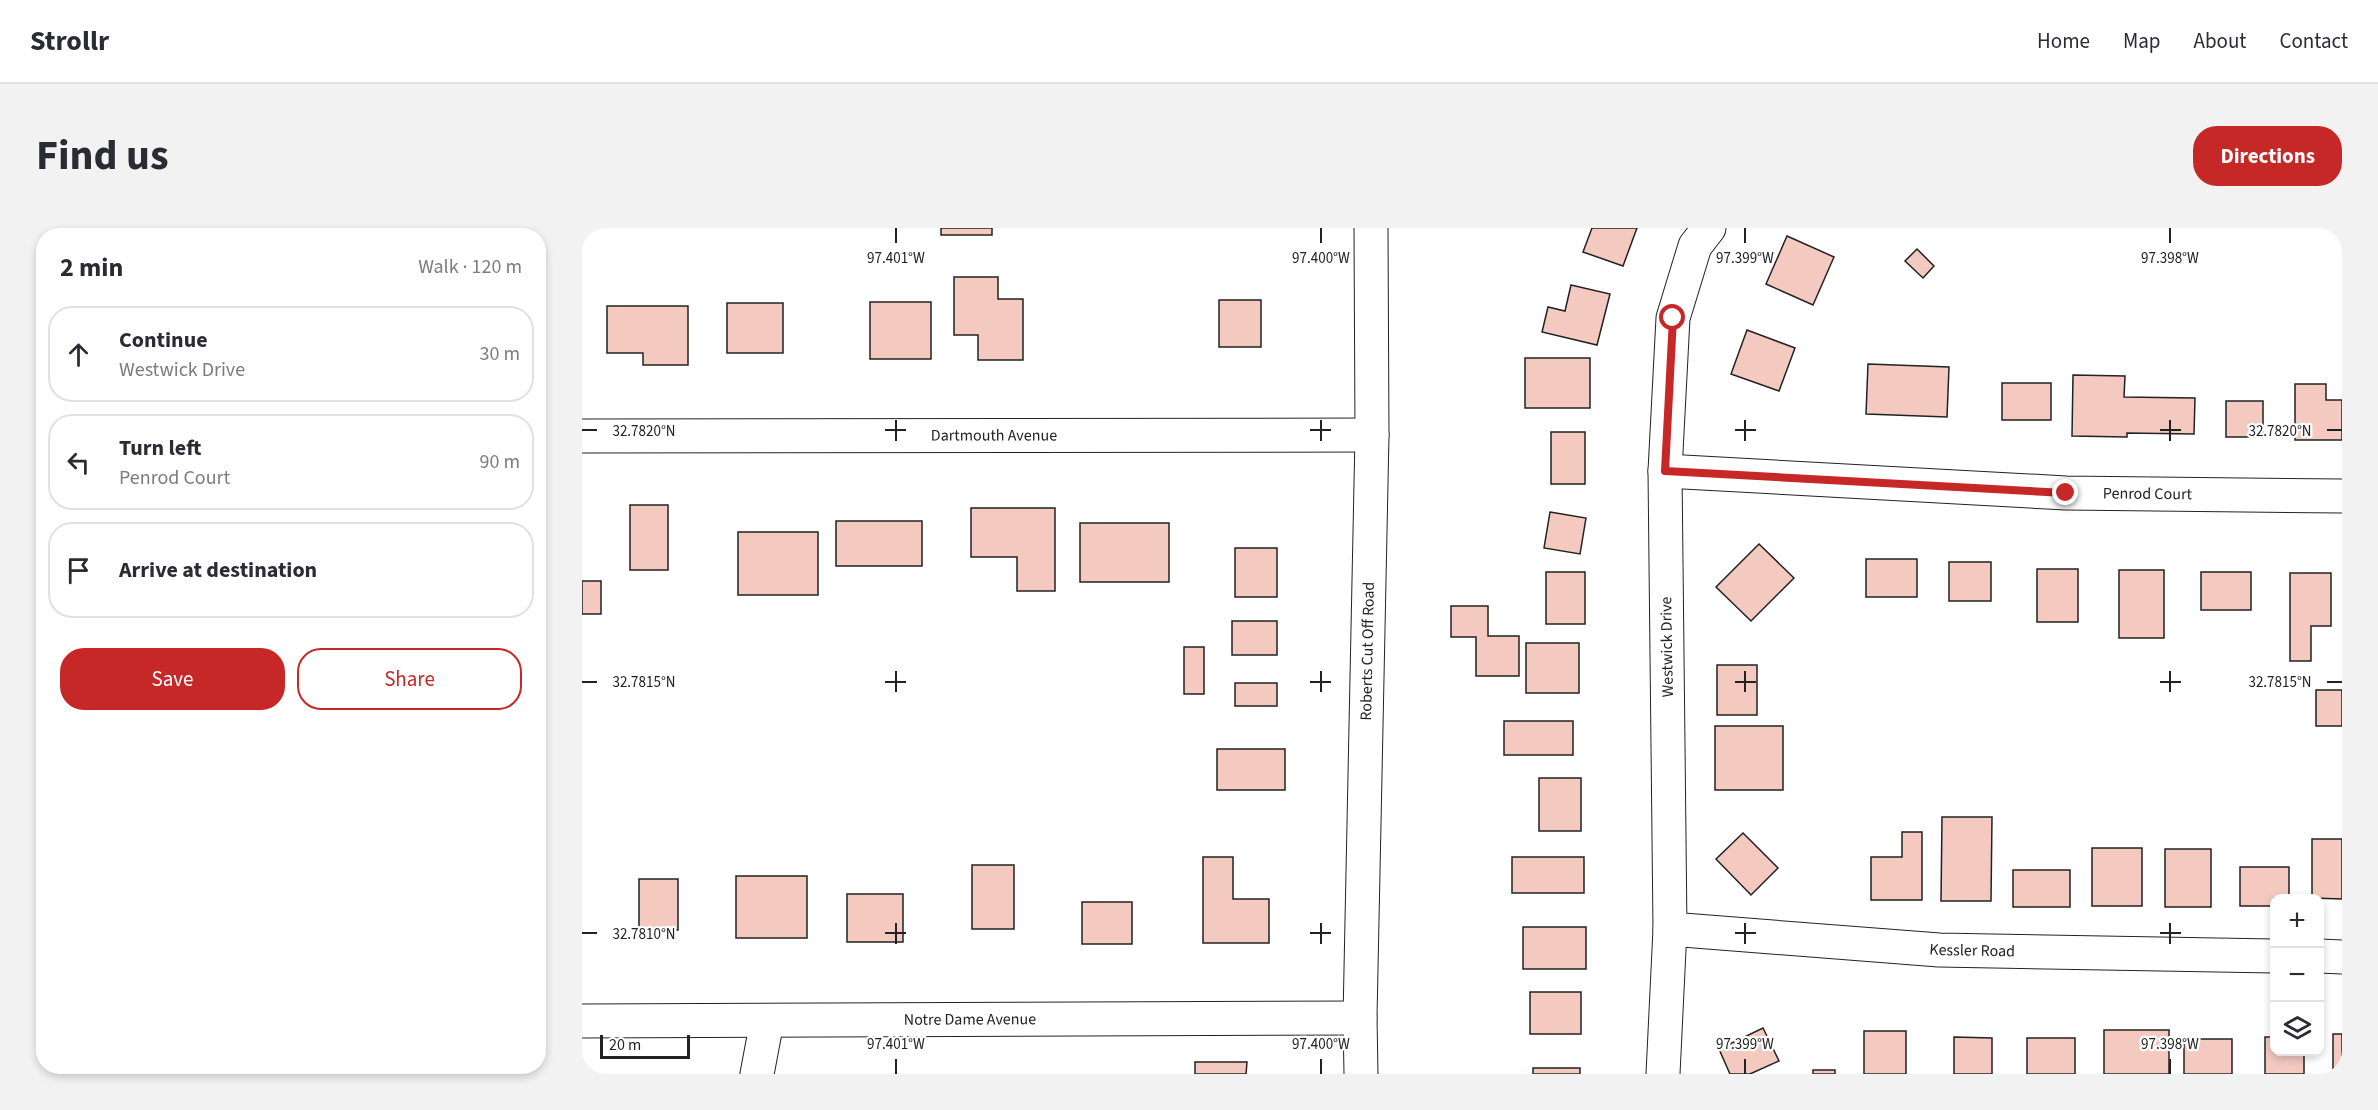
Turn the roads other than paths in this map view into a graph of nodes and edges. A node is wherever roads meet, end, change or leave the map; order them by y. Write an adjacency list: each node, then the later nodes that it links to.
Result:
1 (1371, 228): 3 (street, Roberts Cut Off Road)
2 (1709, 228): 5 (street, Westwick Drive)
3 (1372, 435): 4 (street, Dartmouth Avenue); 11 (street, Roberts Cut Off Road)
4 (582, 436)
5 (1665, 471): 6 (street, Penrod Court); 7 (street, Westwick Drive)
6 (2342, 496)
7 (1670, 929): 8 (street, Kessler Road); 16 (street, Westwick Drive)
8 (2270, 956)
9 (2324, 956): 10 (street)
10 (2342, 957)
11 (1360, 1018): 13 (street, Notre Dame Avenue); 15 (street, Roberts Cut Off Road)
12 (582, 1021): 13 (street, Notre Dame Avenue)
13 (768, 1021): 14 (street)
14 (758, 1074)
15 (1361, 1074)
16 (1663, 1074)

